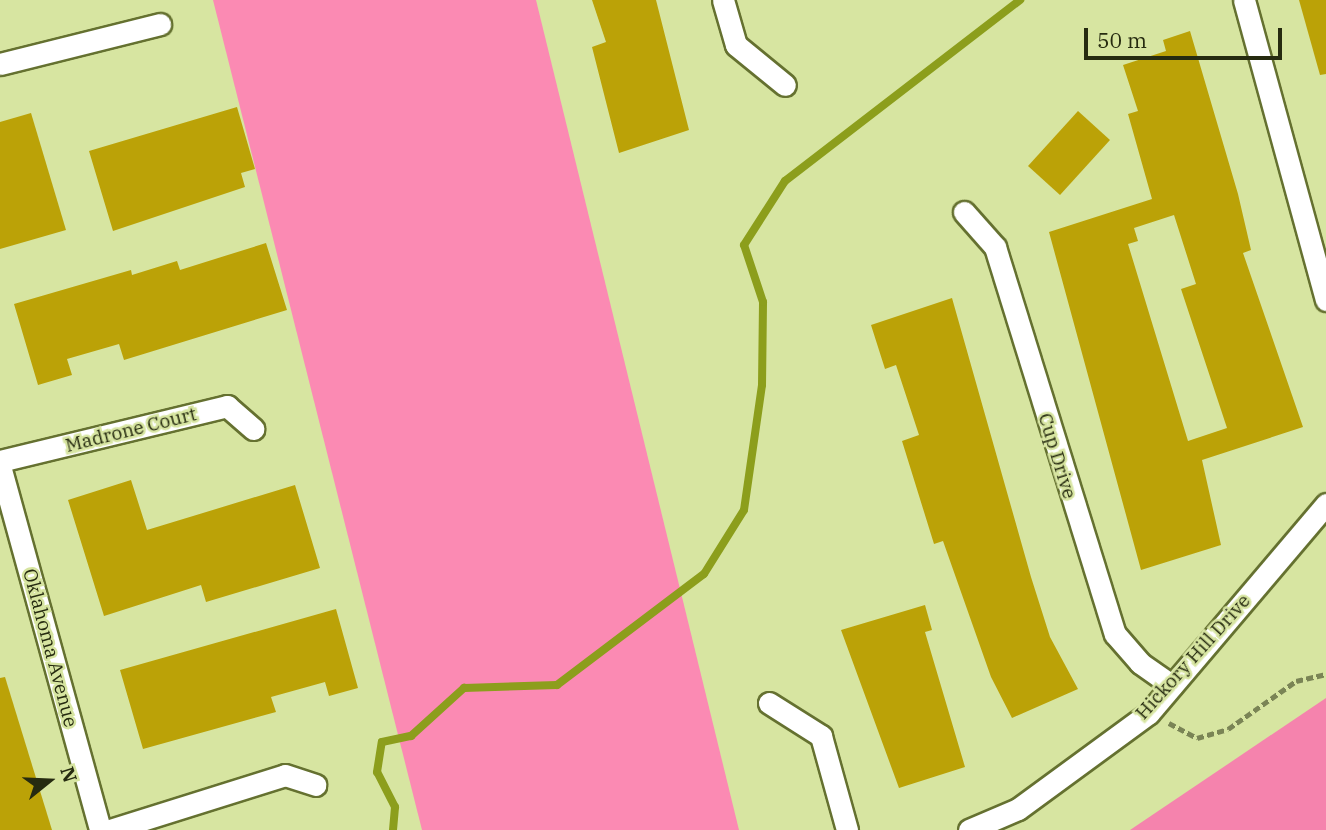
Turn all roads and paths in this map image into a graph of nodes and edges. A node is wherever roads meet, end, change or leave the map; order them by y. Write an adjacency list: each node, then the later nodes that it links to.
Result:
1 (723, 0): 5 (street)
2 (1244, 0): 7 (street)
3 (160, 24): 4 (street)
4 (0, 64)
5 (785, 85)
6 (964, 212): 12 (street, Cup Drive)
7 (1326, 300)
8 (253, 429): 9 (street, Madrone Court)
9 (0, 464): 16 (street, Oklahoma Avenue)
10 (1326, 504): 12 (street, Hickory Hill Drive)
11 (1326, 674): 14 (path)
12 (1172, 685): 14 (street, Hickory Hill Drive)
13 (769, 703): 18 (street)
14 (1149, 713): 19 (street, Hickory Hill Drive)
15 (315, 785): 17 (street)
16 (100, 830)
17 (110, 830)
18 (847, 830)
19 (969, 830)

